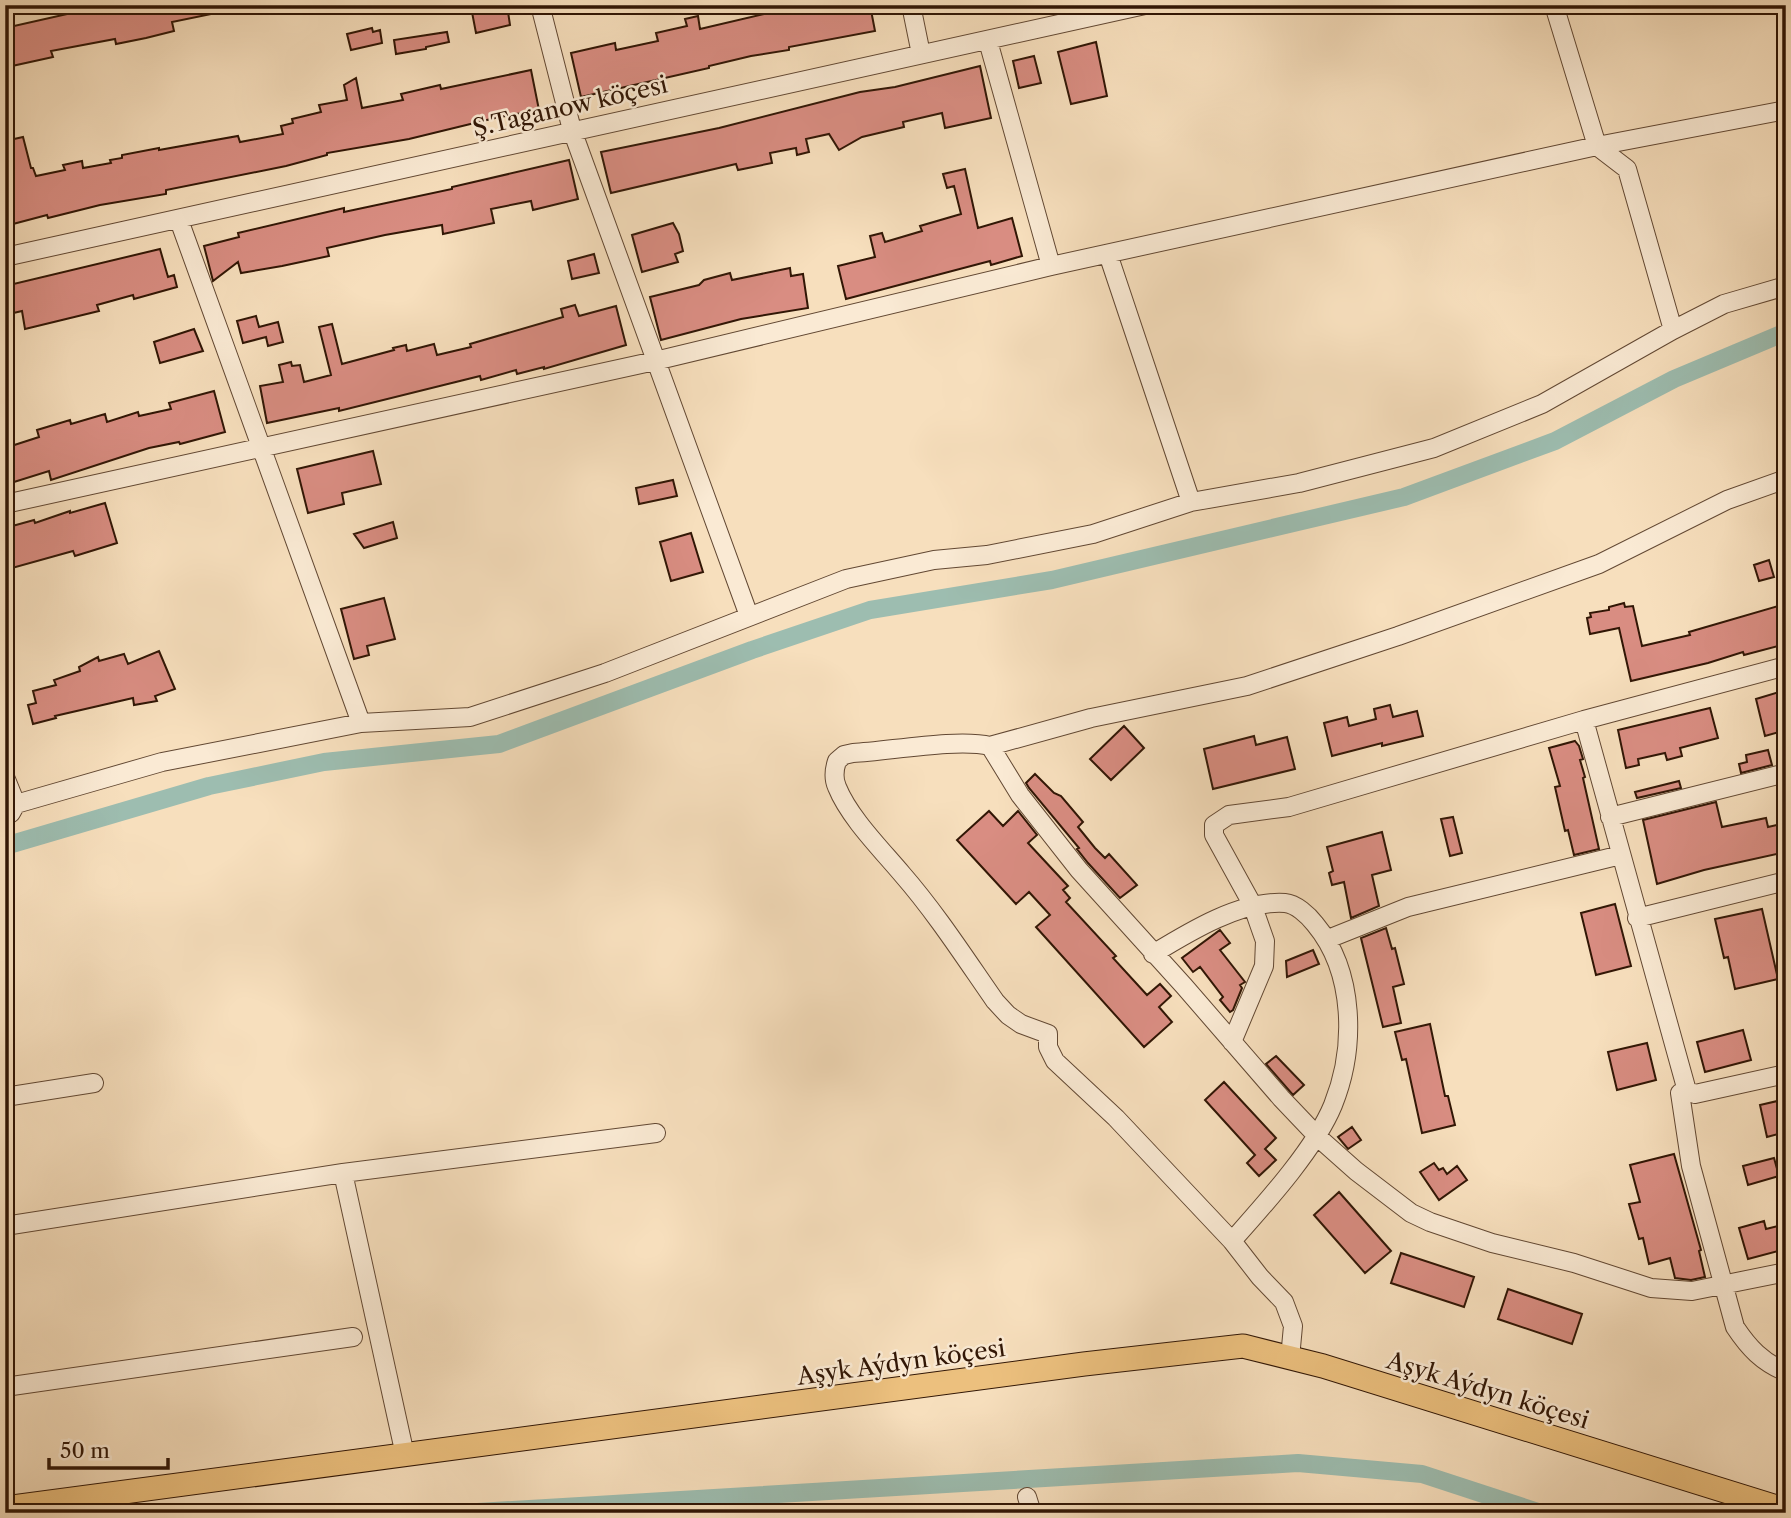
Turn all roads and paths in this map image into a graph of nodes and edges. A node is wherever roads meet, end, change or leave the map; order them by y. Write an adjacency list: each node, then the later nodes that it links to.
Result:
1 (540, 5): 8 (street)
2 (911, 5): 6 (street)
3 (1145, 5): 5 (street, Ş.Taganow köçesi)
4 (1554, 5): 9 (street)
5 (988, 41): 6 (street, Ş.Taganow köçesi); 13 (street)
6 (921, 54): 8 (street, Ş.Taganow köçesi)
7 (1786, 110): 9 (street)
8 (572, 130): 10 (street, Ş.Taganow köçesi); 16 (street)
9 (1597, 146): 11 (street); 15 (street)
10 (179, 220): 12 (street, Ş.Taganow köçesi); 17 (street)
11 (1108, 254): 13 (street); 19 (street)
12 (5, 257)
13 (1051, 266): 16 (street)
14 (1786, 286): 15 (street)
15 (1672, 330): 19 (street)
16 (655, 361): 17 (street); 21 (street)
17 (261, 448): 20 (street); 24 (street)
18 (1786, 479): 25 (street)
19 (1191, 502): 21 (street)
20 (5, 504)
21 (749, 615): 24 (street)
22 (1786, 666): 23 (street)
23 (1584, 720): 29 (street); 32 (street)
24 (361, 723): 28 (street)
25 (990, 746): 35 (street); 45 (street)
26 (1786, 773): 29 (street)
27 (5, 776): 28 (street)
28 (11, 811)
29 (1610, 817): 30 (street)
30 (1620, 855): 33 (street); 34 (street)
31 (1786, 881): 33 (street)
32 (1253, 907): 34 (street); 35 (street); 36 (street)
33 (1637, 918): 39 (street)
34 (1328, 939): 42 (street)
35 (1153, 954): 36 (street)
36 (1232, 1042): 42 (street)
37 (1786, 1074): 39 (street)
38 (94, 1083): 40 (street)
39 (1687, 1091): 47 (street)
40 (5, 1097)
41 (656, 1133): 43 (street)
42 (1317, 1136): 45 (street); 47 (street)
43 (344, 1173): 44 (street); 52 (street)
44 (5, 1226)
45 (1232, 1241): 49 (street)
46 (1786, 1272): 47 (street)
47 (1725, 1286): 50 (street)
48 (353, 1337): 51 (street)
49 (1290, 1358): 52 (main road, Aşyk Aýdyn köçesi); 54 (main road, Aşyk Aýdyn köçesi)
50 (1786, 1372)
51 (5, 1387)
52 (405, 1455): 53 (main road, Aşyk Aýdyn köçesi)
53 (5, 1508)
54 (1786, 1510)

